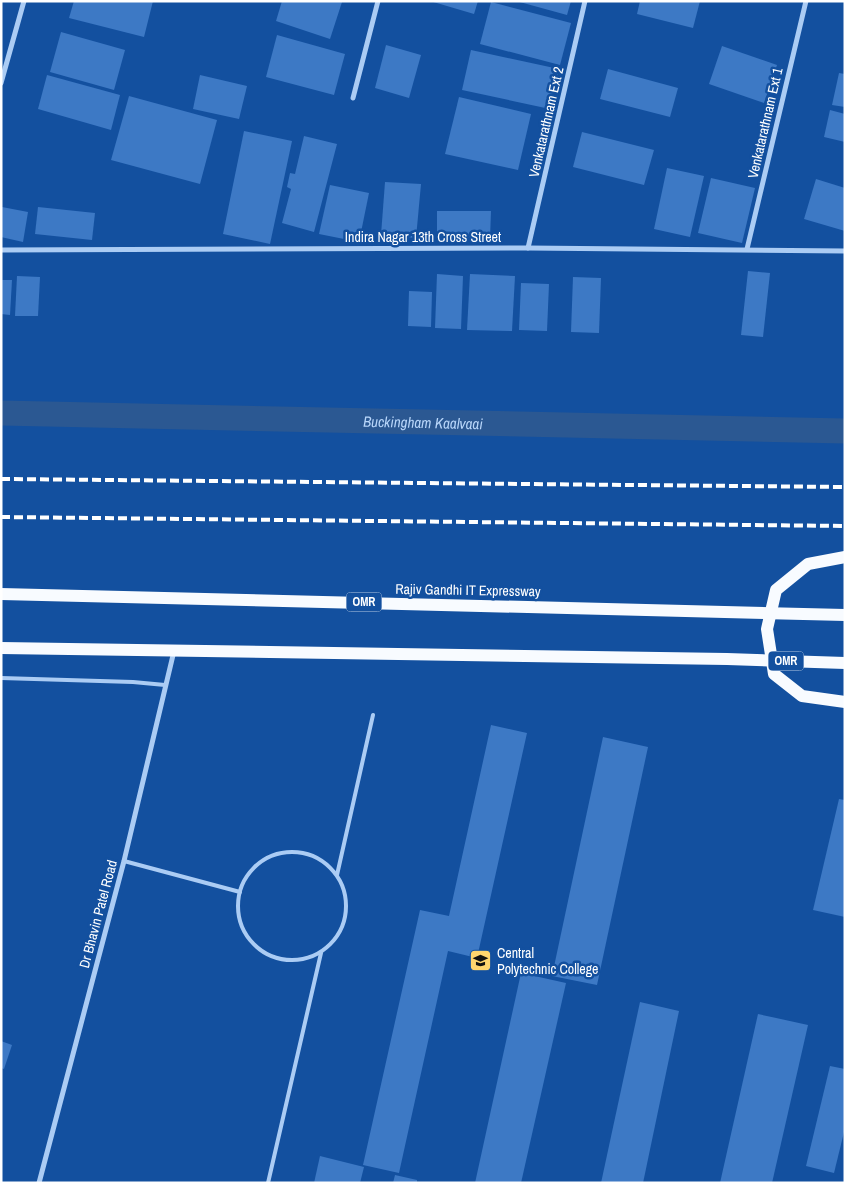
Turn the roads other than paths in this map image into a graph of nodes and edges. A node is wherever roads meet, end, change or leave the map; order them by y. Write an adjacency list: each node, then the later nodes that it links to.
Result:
1 (24, 1): 5 (street)
2 (378, 1): 6 (street)
3 (585, 1): 7 (street, Venkatarathnam Ext 2)
4 (806, 1): 8 (street, Venkatarathnam Ext 1)
5 (1, 83)
6 (353, 98)
7 (528, 248): 8 (street, Indira Nagar 13th Cross Street); 9 (street, Indira Nagar 13th Cross Street)
8 (747, 249): 10 (street, Indira Nagar 13th Cross Street)
9 (1, 250)
10 (845, 251)
11 (845, 557): 19 (main road, bridge)
12 (1, 594): 13 (main road, Rajiv Gandhi IT Expressway / OMR)
13 (845, 615)
14 (1, 648): 15 (main road, OMR)
15 (174, 651): 16 (main road, OMR); 18 (street, Dr Bhavin Patel Road)
16 (845, 663)
17 (1, 678): 18 (lane)
18 (165, 685): 21 (street, Dr Bhavin Patel Road)
19 (845, 702)
20 (373, 715): 22 (lane)
21 (124, 861): 23 (lane); 25 (street, Dr Bhavin Patel Road)
22 (337, 875): 23 (lane); 24 (lane)
23 (240, 892): 24 (lane)
24 (321, 953): 26 (lane)
25 (39, 1183)
26 (268, 1183)

